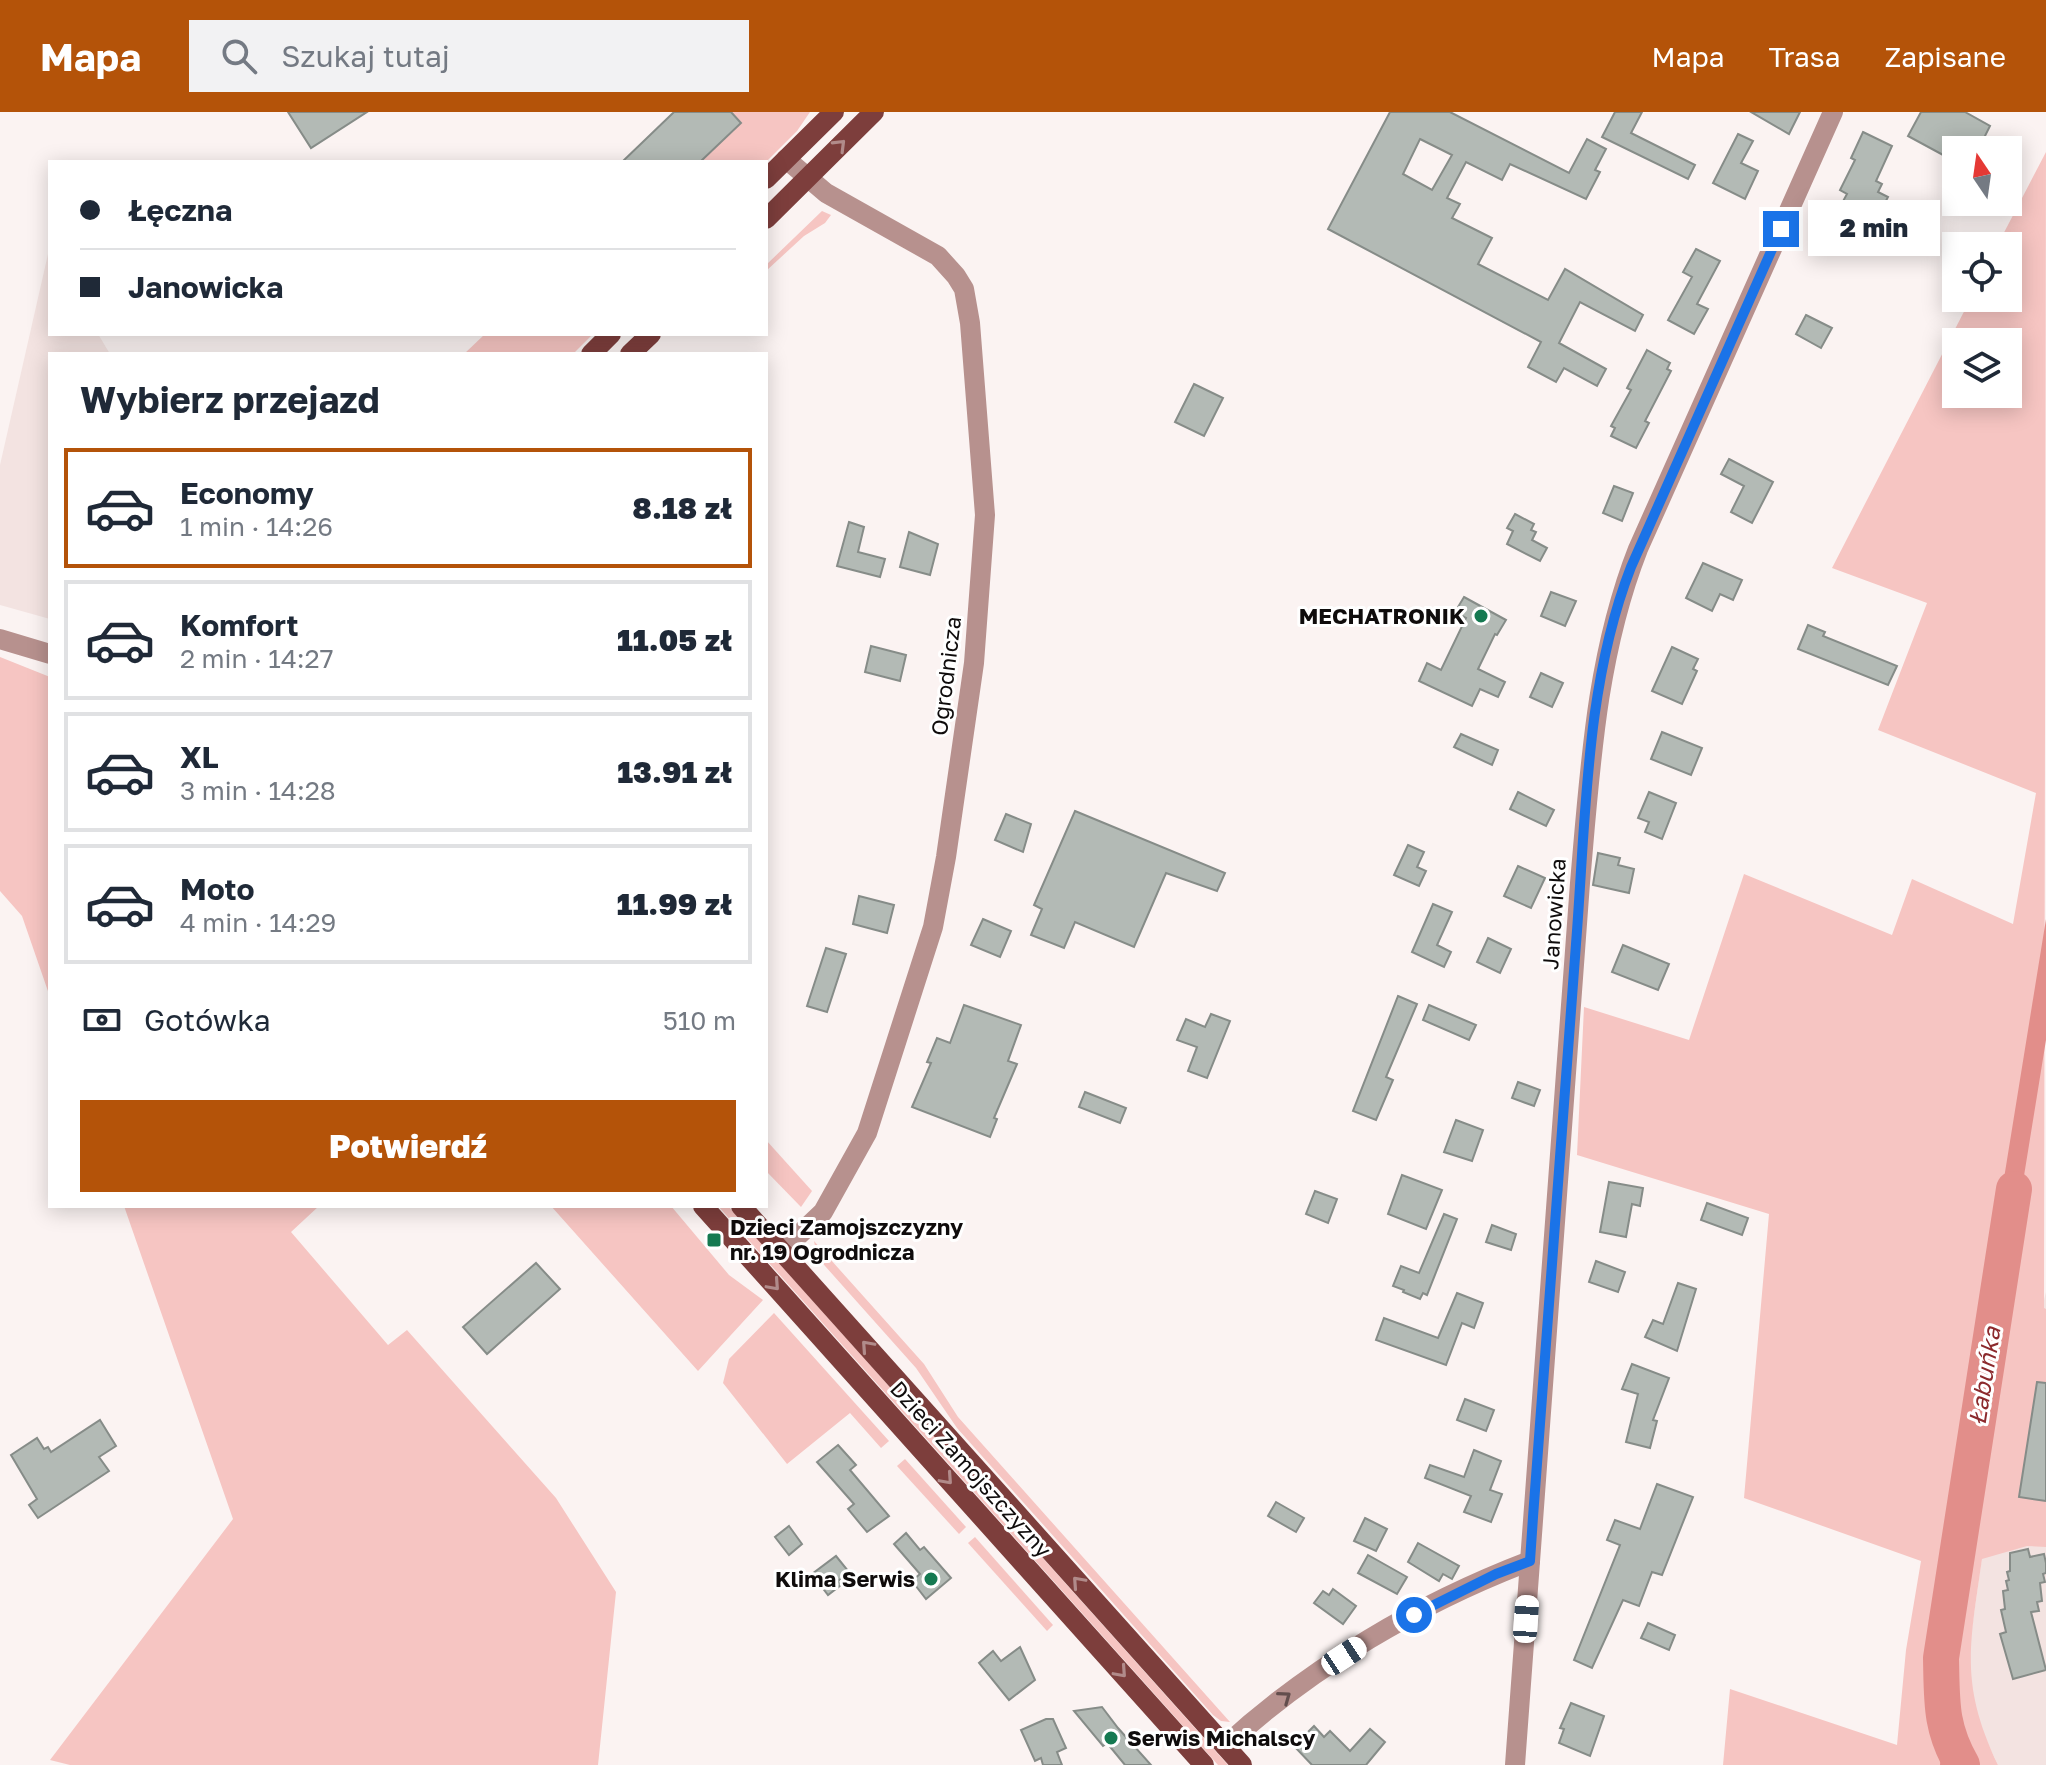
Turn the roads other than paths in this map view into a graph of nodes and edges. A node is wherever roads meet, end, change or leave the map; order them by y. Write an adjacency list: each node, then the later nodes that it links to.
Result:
1 (834, 112): 4 (main road)
2 (874, 112): 6 (main road, one-way to 2)
3 (1833, 112): 18 (street, Janowicka)
4 (786, 159): 5 (main road); 6 (street, Ogrodnicza)
5 (768, 177)
6 (807, 179): 7 (main road); 17 (street, Ogrodnicza)
7 (768, 217)
8 (609, 336): 10 (main road)
9 (649, 336): 11 (main road)
10 (593, 352)
11 (632, 352)
12 (4, 641): 13 (street); 14 (street)
13 (48, 653)
14 (48, 660)
15 (705, 1208): 20 (main road, Dzieci Zamojszczyzny, one-way to 20)
16 (743, 1208): 17 (main road, Dzieci Zamojszczyzny)
17 (782, 1251): 19 (main road, Dzieci Zamojszczyzny, one-way to 17)
18 (1530, 1561): 19 (street, one-way to 18); 22 (street, Janowicka)
19 (1225, 1746): 21 (main road, Dzieci Zamojszczyzny)
20 (1204, 1765)
21 (1242, 1765)
22 (1515, 1765)

